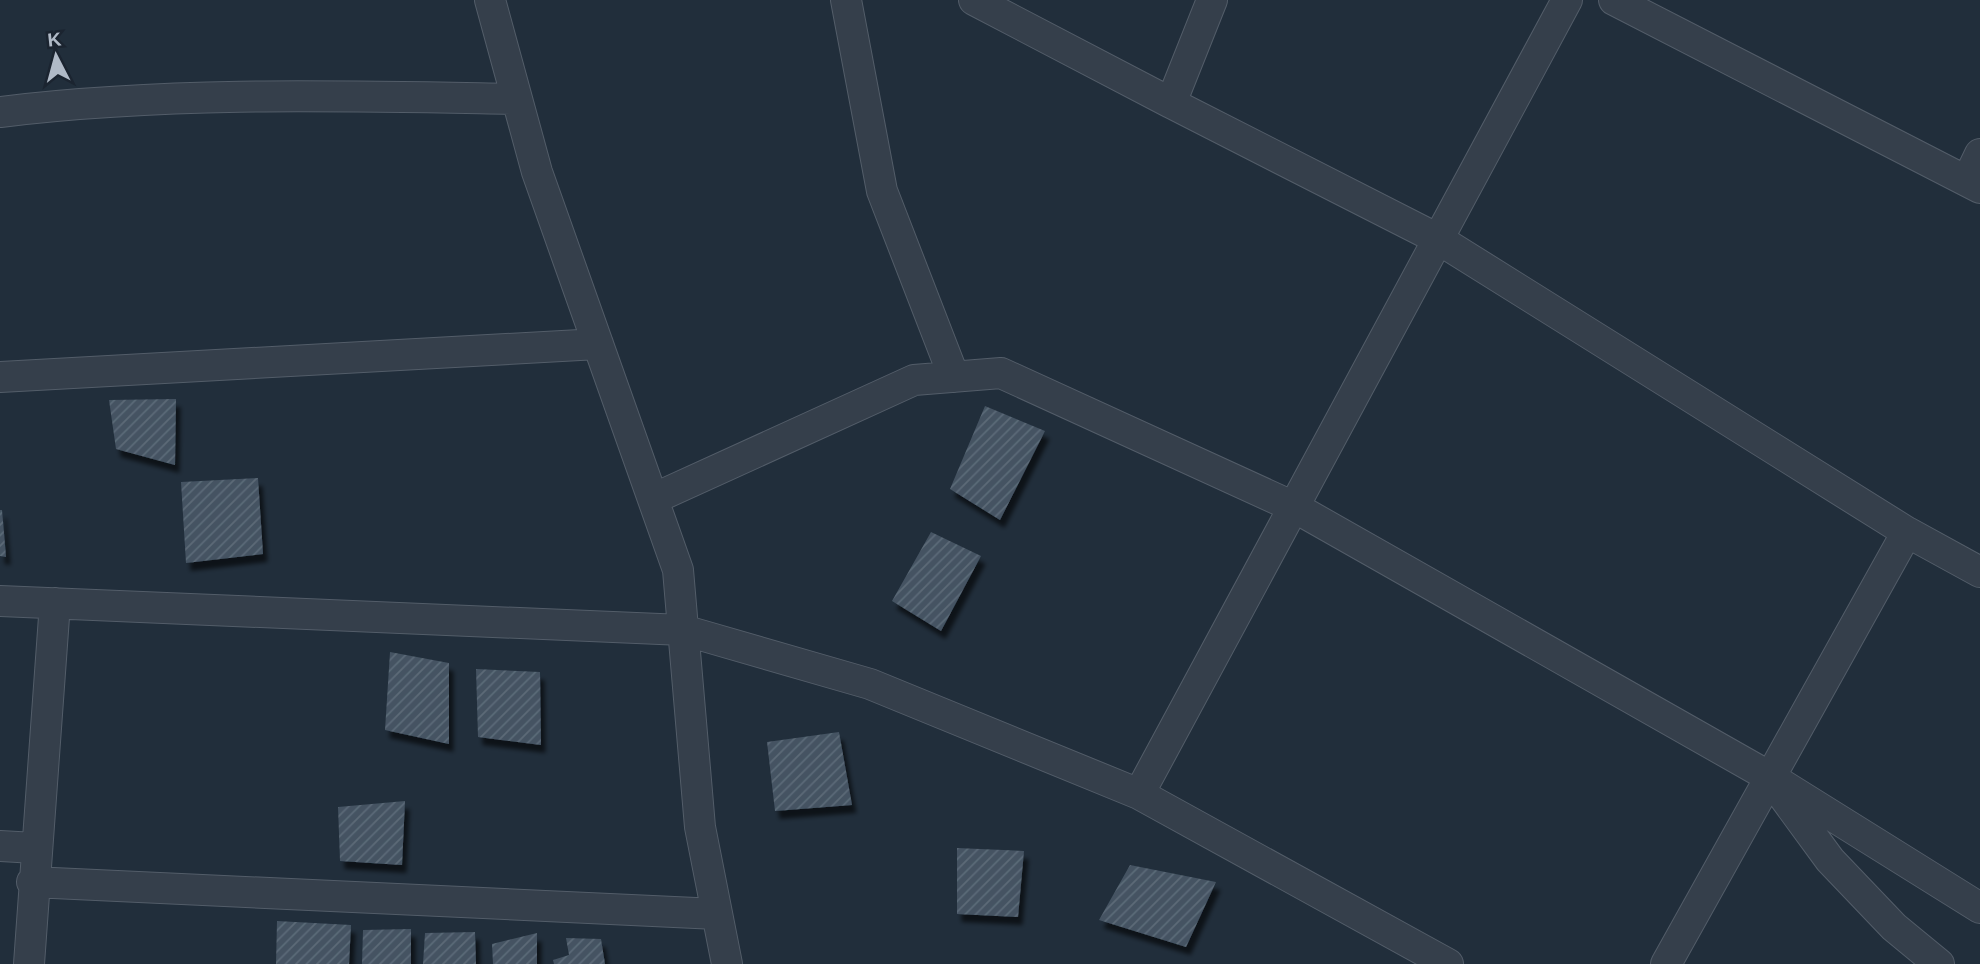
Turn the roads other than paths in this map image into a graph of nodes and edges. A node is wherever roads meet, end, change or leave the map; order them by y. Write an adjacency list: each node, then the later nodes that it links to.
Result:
1 (490, 0): 7 (street)
2 (846, 0): 15 (street)
3 (974, 0): 8 (street)
4 (1212, 0): 8 (street)
5 (1567, 0): 12 (street)
6 (1614, 0): 11 (street)
7 (517, 99): 9 (street); 13 (street)
8 (1171, 103): 12 (street)
9 (0, 112)
10 (1980, 153): 11 (street)
11 (1973, 184)
12 (1438, 239): 17 (street); 18 (street)
13 (598, 344): 14 (street); 16 (street)
14 (0, 377)
15 (954, 377): 16 (street); 17 (street)
16 (653, 499): 22 (street)
17 (1294, 507): 23 (street); 24 (street)
18 (1910, 534): 19 (street); 23 (street)
19 (1980, 572)
20 (0, 601): 21 (street)
21 (55, 603): 22 (street); 26 (street)
22 (683, 630): 24 (street); 29 (street)
23 (1770, 777): 28 (street); 33 (street); 34 (street)
24 (1139, 794): 32 (street)
25 (0, 846): 26 (street)
26 (35, 848): 27 (street)
27 (32, 882): 29 (street); 30 (street)
28 (1980, 908)
29 (717, 914): 31 (street)
30 (29, 964)
31 (727, 964)
32 (1448, 964)
33 (1665, 964)
34 (1939, 964)

